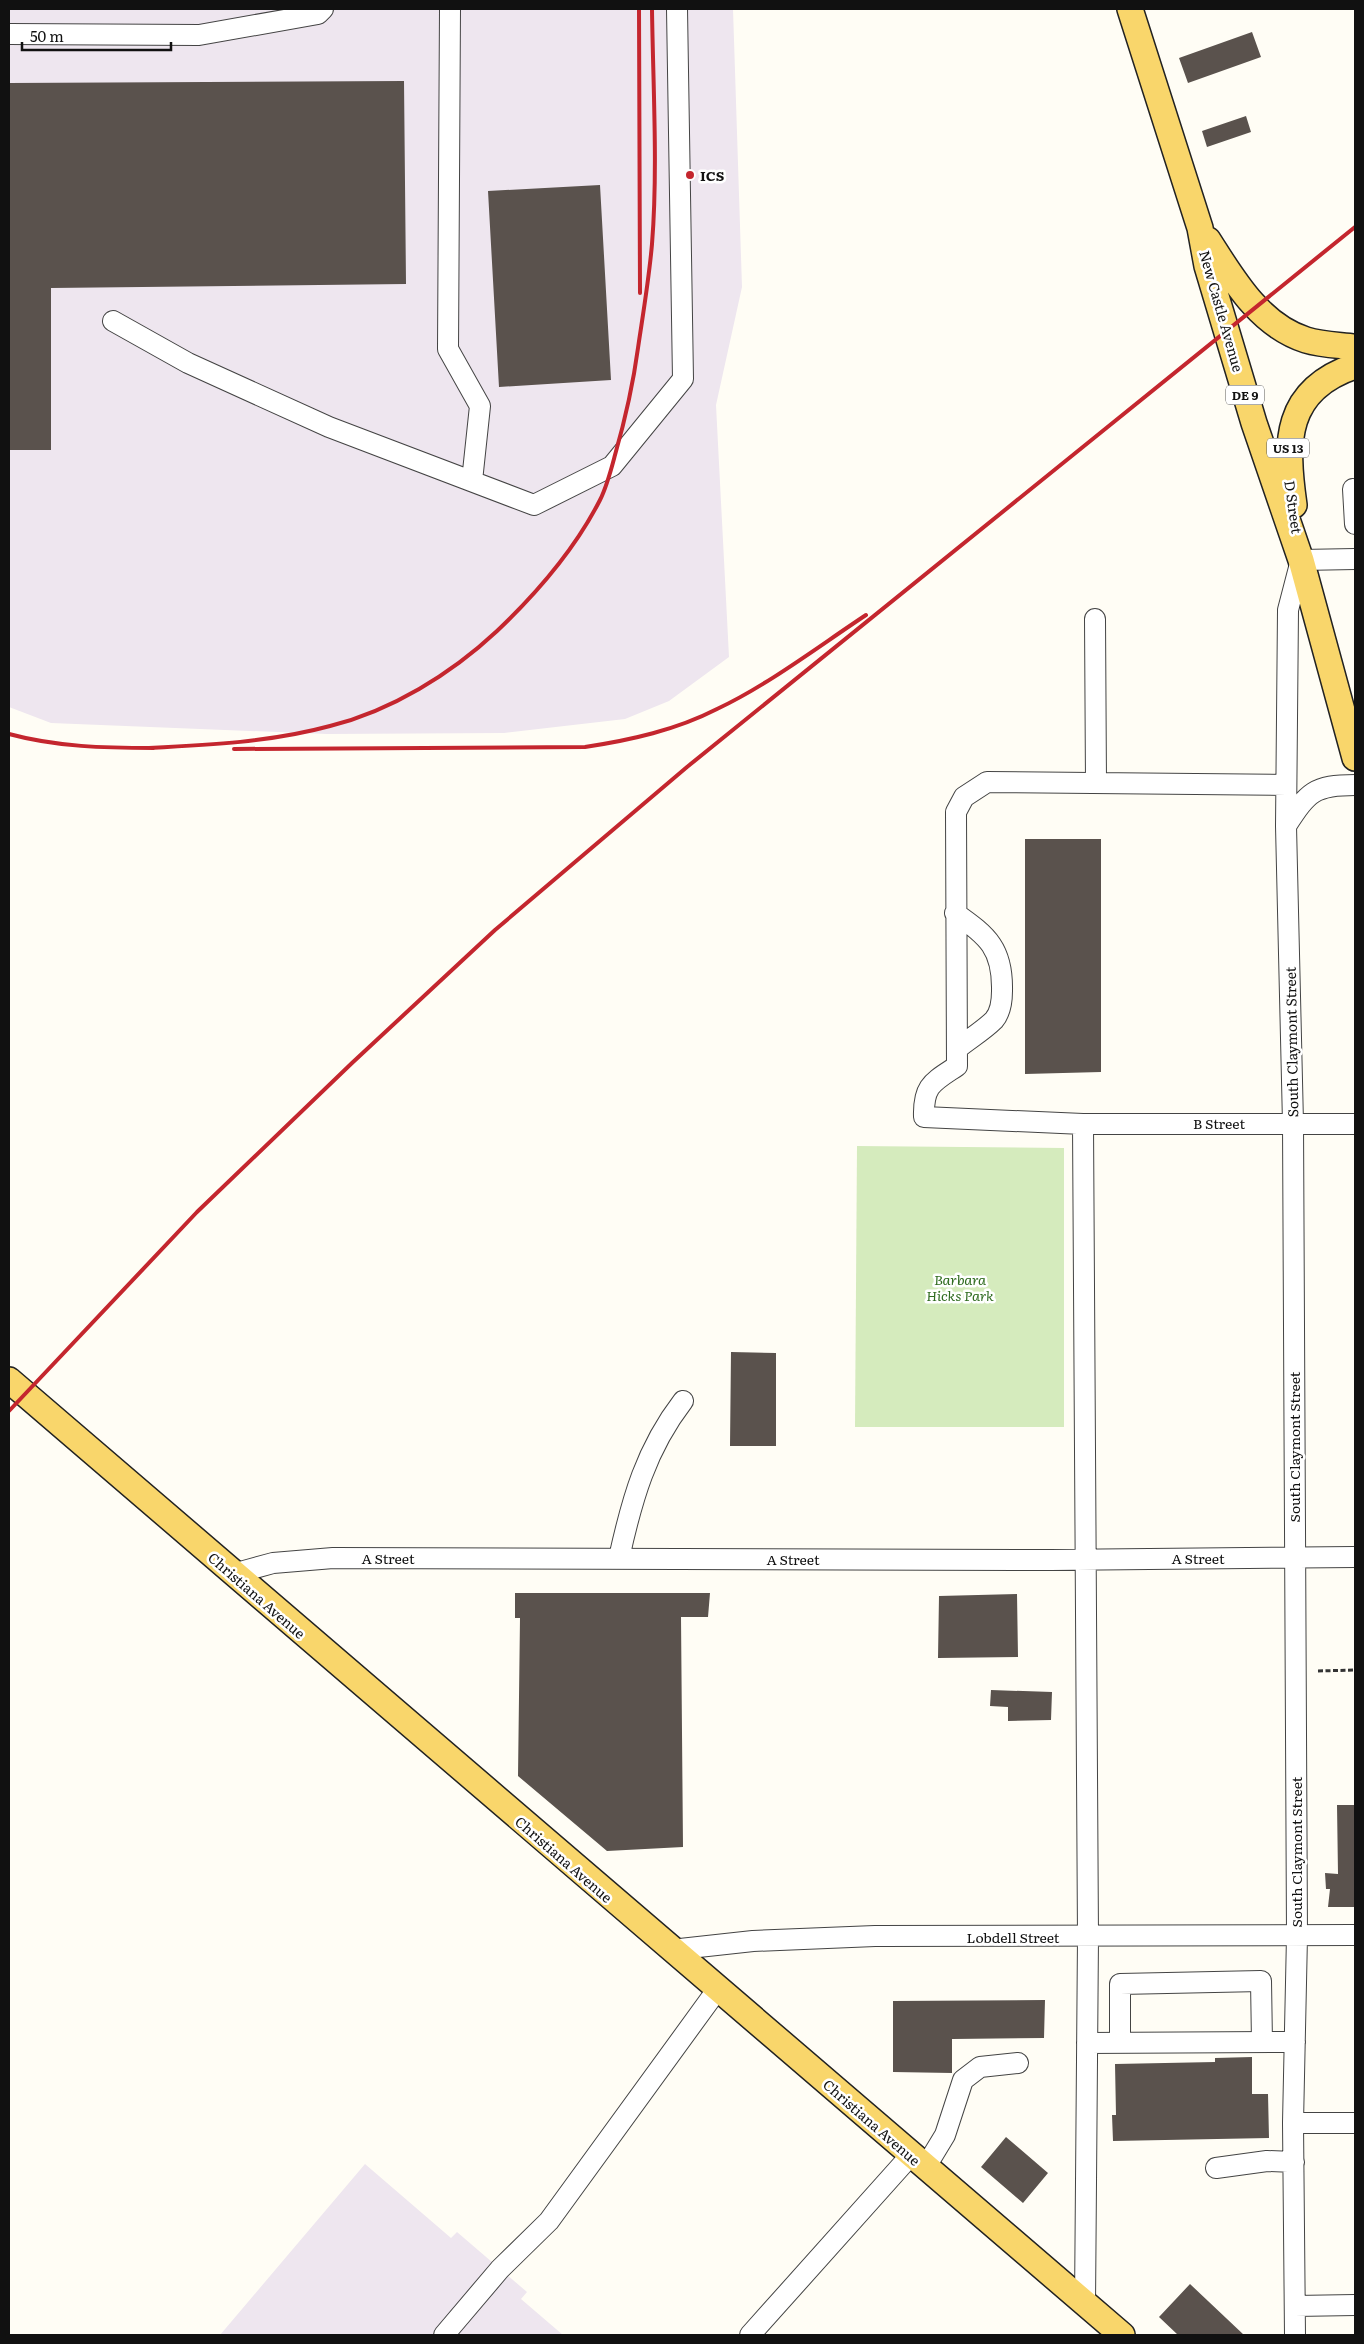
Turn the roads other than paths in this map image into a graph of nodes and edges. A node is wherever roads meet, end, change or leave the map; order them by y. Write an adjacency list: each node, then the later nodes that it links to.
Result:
1 (323, 9): 5 (street)
2 (450, 9): 10 (street)
3 (677, 9): 10 (street)
4 (1130, 9): 6 (main road, New Castle Avenue / DE 9)
5 (9, 34)
6 (1200, 228): 8 (main road); 13 (main road, New Castle Avenue / DE 9)
7 (113, 322): 10 (street)
8 (1355, 347)
9 (1355, 366): 13 (main road, D Street / US 13)
10 (472, 481)
11 (1353, 489): 12 (street)
12 (1355, 524)
13 (1301, 560): 14 (street); 16 (main road, New Castle Avenue / US 13); 19 (street, South Claymont Street)
14 (1355, 560)
15 (1095, 620): 17 (street)
16 (1355, 758)
17 (1096, 783): 19 (street); 21 (street)
18 (1355, 785): 20 (street)
19 (1286, 786): 20 (street, South Claymont Street)
20 (1286, 826): 23 (street, South Claymont Street)
21 (955, 914): 22 (street); 22 (street)
22 (957, 1049): 24 (street, B Street)
23 (1293, 1123): 24 (street, B Street); 25 (street, B Street); 31 (street, South Claymont Street)
24 (1083, 1124): 30 (street)
25 (1355, 1124)
26 (9, 1380): 32 (main road, Christiana Avenue)
27 (683, 1401): 29 (street)
28 (1355, 1557): 31 (street, A Street)
29 (619, 1558): 30 (street, A Street); 32 (street, A Street)
30 (1085, 1558): 31 (street, A Street); 35 (street)
31 (1295, 1558): 33 (street, South Claymont Street)
32 (233, 1574): 36 (main road, Christiana Avenue)
33 (1297, 1936): 34 (street, Lobdell Street); 35 (street, Lobdell Street); 40 (street, South Claymont Street)
34 (1355, 1936)
35 (1088, 1937): 36 (street, Lobdell Street); 41 (street)
36 (671, 1950): 37 (main road, Christiana Avenue)
37 (717, 1990): 45 (main road, Christiana Avenue); 51 (street)
38 (1120, 2042): 39 (street); 39 (street); 41 (street)
39 (1262, 2042): 40 (street)
40 (1295, 2042): 44 (street, South Claymont Street)
41 (1087, 2043): 48 (street)
42 (1018, 2063): 45 (street)
43 (1355, 2123): 44 (street)
44 (1293, 2124): 46 (street, South Claymont Street)
45 (918, 2162): 48 (main road, Christiana Avenue); 52 (street)
46 (1294, 2162): 47 (street); 50 (street, South Claymont Street)
47 (1216, 2168)
48 (1085, 2304): 53 (main road, Christiana Avenue)
49 (1355, 2305): 50 (street)
50 (1295, 2306): 54 (street, South Claymont Street)
51 (444, 2335)
52 (750, 2335)
53 (1122, 2335)
54 (1295, 2335)

